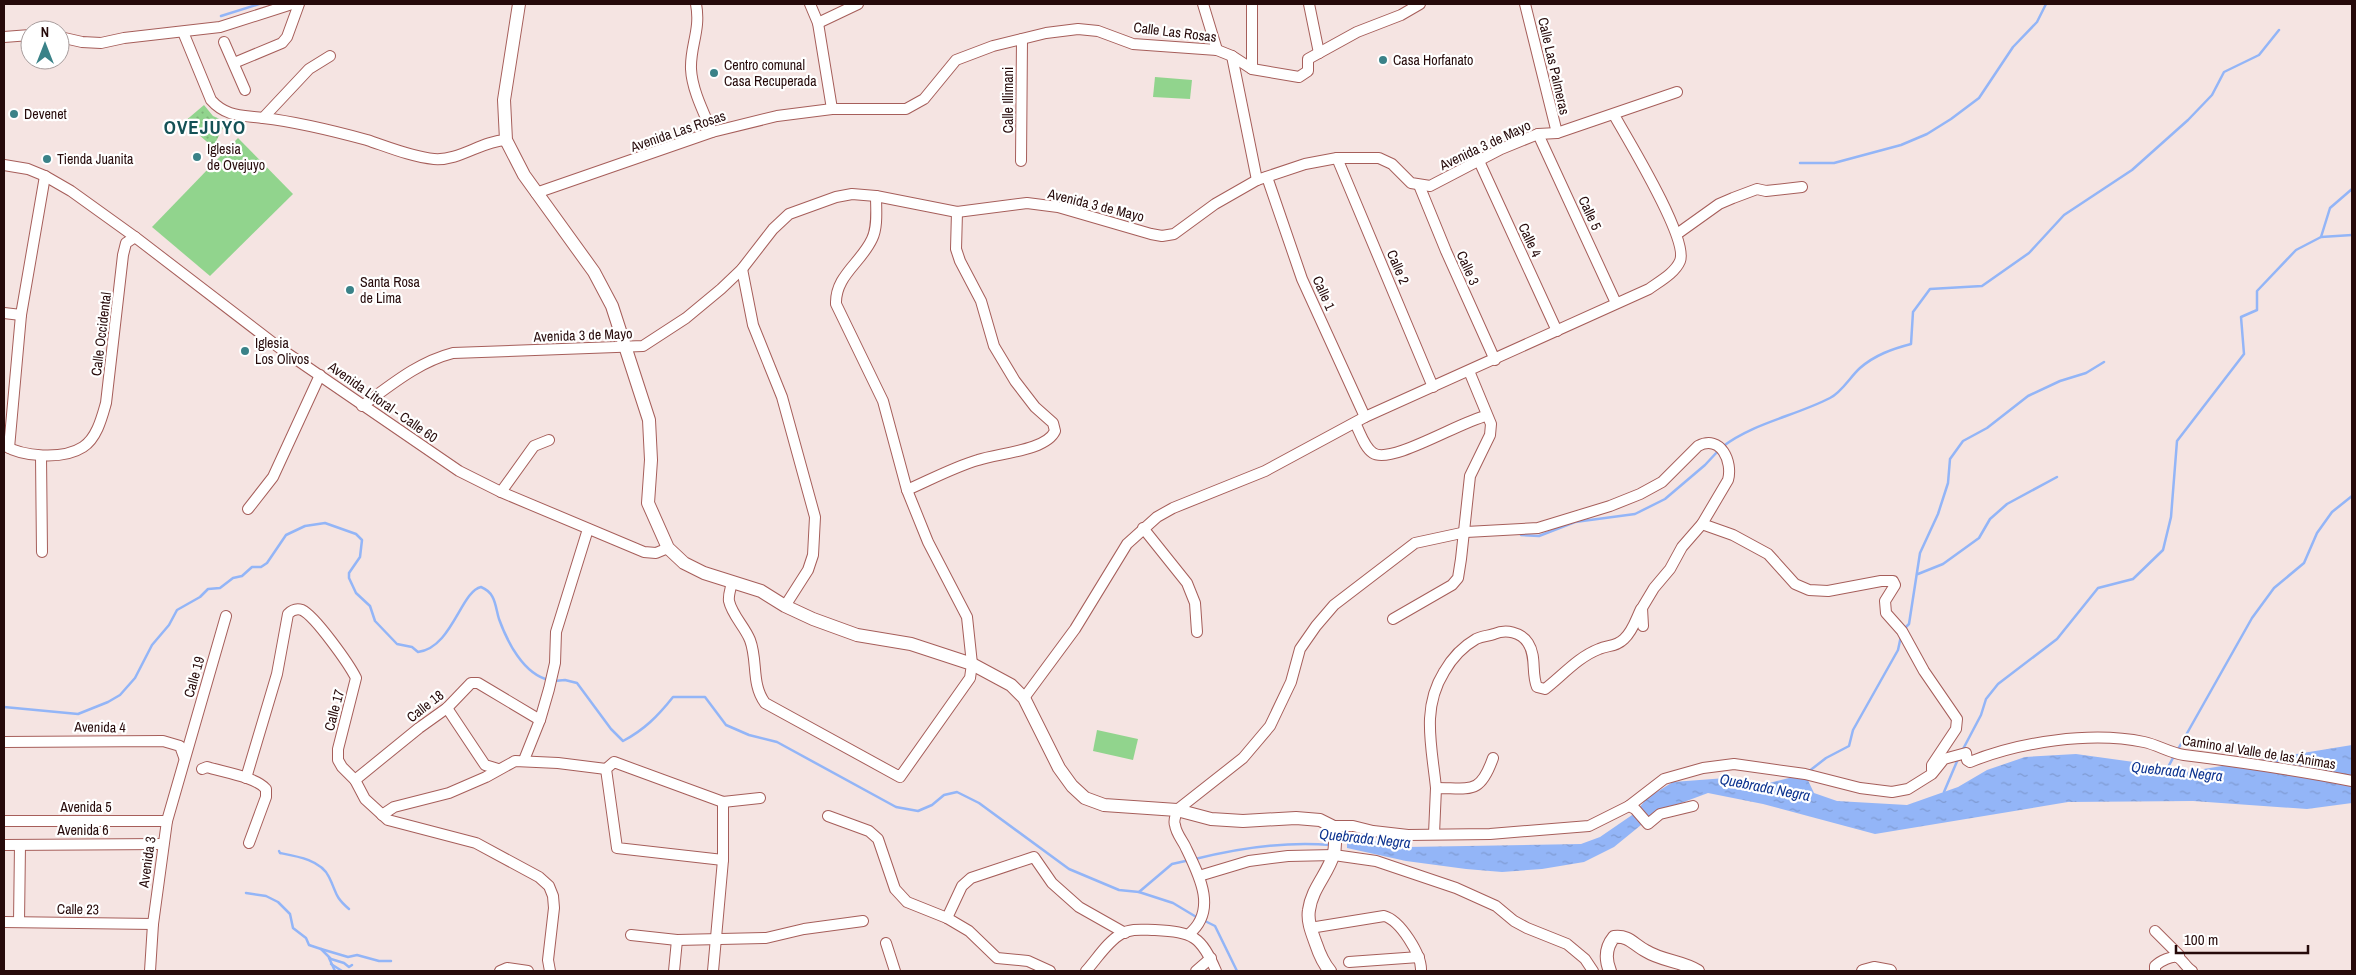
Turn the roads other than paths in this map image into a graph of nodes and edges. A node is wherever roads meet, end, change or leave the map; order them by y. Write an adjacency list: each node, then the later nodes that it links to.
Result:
1 (292, 4): 13 (street)
2 (298, 4): 23 (street)
3 (518, 4): 33 (main road)
4 (696, 4): 30 (street)
5 (810, 4): 12 (street)
6 (858, 4): 12 (street)
7 (1202, 4): 19 (street)
8 (1252, 4): 24 (street)
9 (1309, 4): 20 (street)
10 (1420, 4): 20 (street, Calle Las Rosas)
11 (1525, 4): 31 (street, Calle Las Palmeras)
12 (818, 23): 27 (street)
13 (183, 32): 16 (street); 29 (street)
14 (20, 36): 15 (street)
15 (4, 37)
16 (70, 39)
17 (1022, 40): 19 (street, Calle Las Rosas); 27 (street, Calle Las Rosas); 35 (street, Calle Illimani)
18 (224, 42): 23 (street)
19 (1217, 50): 22 (street, Calle Las Rosas)
20 (1319, 53): 24 (street, Calle Las Rosas)
21 (330, 56): 29 (street)
22 (1232, 56): 24 (street, Calle Las Rosas); 39 (street, Calle 1)
23 (234, 63): 25 (street)
24 (1252, 69)
25 (245, 90)
26 (1677, 92): 28 (street, Avenida 3 de Mayo)
27 (832, 109): 30 (street, Avenida Las Rosas)
28 (1614, 115): 31 (street, Avenida 3 de Mayo); 45 (street)
29 (264, 118): 33 (street)
30 (712, 132): 42 (street, Avenida Las Rosas)
31 (1557, 133): 32 (street, Avenida 3 de Mayo)
32 (1538, 134): 36 (street, Avenida 3 de Mayo); 48 (street, Calle 5)
33 (506, 140): 42 (main road)
34 (1337, 158): 39 (street, Avenida 3 de Mayo); 40 (street, Avenida 3 de Mayo); 56 (street, Calle 2)
35 (1021, 161)
36 (1479, 161): 40 (street, Avenida 3 de Mayo); 51 (street, Calle 4)
37 (4, 165): 38 (street, Avenida Litoral - Calle 60)
38 (45, 176): 46 (street, Avenida Litoral - Calle 60); 50 (street)
39 (1262, 179): 44 (street, Avenida 3 de Mayo); 59 (street, Calle 1)
40 (1419, 185): 53 (street, Calle 3)
41 (1802, 187): 45 (street)
42 (536, 193): 52 (main road)
43 (876, 196): 44 (street, Avenida 3 de Mayo); 47 (street, Avenida 3 de Mayo); 64 (street)
44 (957, 212): 64 (street)
45 (1677, 234): 48 (street)
46 (135, 237): 55 (street, Avenida Litoral - Calle 60); 63 (street, Calle Occidental)
47 (742, 269): 52 (street, Avenida 3 de Mayo); 74 (street)
48 (1616, 302): 51 (street)
49 (4, 313): 50 (street)
50 (21, 315): 62 (street)
51 (1557, 331): 53 (street)
52 (627, 348): 57 (street, Avenida 3 de Mayo); 71 (main road)
53 (1495, 360): 54 (street)
54 (1469, 371): 56 (street); 58 (street)
55 (320, 375): 57 (street, Avenida Litoral - Calle 60); 66 (street)
56 (1433, 387): 59 (street)
57 (362, 406): 65 (street, Avenida Litoral - Calle 60)
58 (1486, 416): 60 (street); 70 (street)
59 (1366, 417): 60 (street)
60 (1355, 423): 68 (street)
61 (549, 440): 65 (street)
62 (6, 446): 63 (street)
63 (40, 456): 72 (street)
64 (907, 490): 80 (street)
65 (500, 492): 69 (street, Avenida Litoral - Calle 60)
66 (248, 509)
67 (1702, 524): 70 (street); 75 (street); 91 (street)
68 (1143, 528): 79 (street); 81 (street)
69 (588, 529): 71 (street, Avenida Litoral - Calle 60); 83 (street)
70 (1466, 532): 77 (street); 100 (street)
71 (668, 548): 73 (main road)
72 (42, 552)
73 (732, 582): 74 (main road); 80 (street)
74 (785, 606): 80 (main road)
75 (1642, 608): 78 (street); 95 (street)
76 (226, 616): 86 (street, Calle 19)
77 (1393, 619)
78 (1643, 626)
79 (1197, 632)
80 (972, 664): 81 (main road)
81 (1024, 698): 100 (main road)
82 (447, 708): 83 (street, Calle 18); 89 (street); 93 (street, Calle 18)
83 (540, 720): 87 (street)
84 (4, 742): 86 (street, Avenida 4)
85 (1493, 758): 95 (street)
86 (185, 759): 104 (street, Avenida 3)
87 (524, 760): 89 (street); 90 (street)
88 (202, 769): 92 (street)
89 (498, 769): 101 (street)
90 (606, 769): 97 (street); 111 (street)
91 (1932, 774): 94 (street, Camino al Valle de las Ánimas); 99 (street, Camino al Valle de las Ánimas)
92 (246, 778): 93 (street, Calle 17); 107 (street)
93 (355, 780): 101 (street, Calle 17)
94 (2352, 781)
95 (1436, 788): 105 (street)
96 (760, 798): 97 (street)
97 (723, 802): 111 (street)
98 (1693, 806): 99 (street)
99 (1632, 808): 105 (street, Camino al Valle de las Ánimas)
100 (1177, 810): 106 (main road); 112 (street)
101 (382, 815): 133 (street, Calle 17)
102 (828, 816): 113 (street)
103 (4, 821): 104 (street, Avenida 5)
104 (168, 822): 108 (street, Avenida 3)
105 (1434, 834): 106 (street, Camino al Valle de las Ánimas)
106 (1334, 841): 112 (street); 118 (main road); 143 (street)
107 (249, 843)
108 (163, 844): 110 (street, Avenida 6); 117 (street, Avenida 3)
109 (4, 845): 110 (street, Avenida 6)
110 (20, 845): 116 (street)
111 (723, 860): 123 (street)
112 (1197, 872): 121 (street)
113 (947, 918): 120 (street); 137 (street)
114 (863, 921): 123 (street)
115 (4, 922): 116 (street, Calle 23)
116 (19, 922): 117 (street, Calle 23)
117 (153, 924): 130 (street, Avenida 3)
118 (1310, 928): 126 (street); 141 (main road)
119 (2155, 931): 128 (street)
120 (1125, 933): 121 (street); 138 (street)
121 (1189, 934): 127 (street)
122 (631, 935): 124 (street)
123 (718, 938): 124 (street); 135 (street)
124 (677, 940): 134 (street)
125 (886, 943): 136 (street)
126 (1419, 957): 129 (street); 142 (street)
127 (1211, 958): 139 (street); 140 (street)
128 (2179, 958): 148 (street); 149 (street)
129 (1349, 962)
130 (150, 971)
131 (500, 971): 132 (street)
132 (528, 971)
133 (550, 971)
134 (674, 971)
135 (713, 971)
136 (895, 971)
137 (1050, 971)
138 (1086, 971)
139 (1196, 971)
140 (1216, 971)
141 (1330, 971)
142 (1421, 971)
143 (1593, 971)
144 (1610, 971): 145 (main road)
145 (1698, 971)
146 (1863, 971): 147 (main road)
147 (1890, 971)
148 (2155, 971)
149 (2192, 971)

